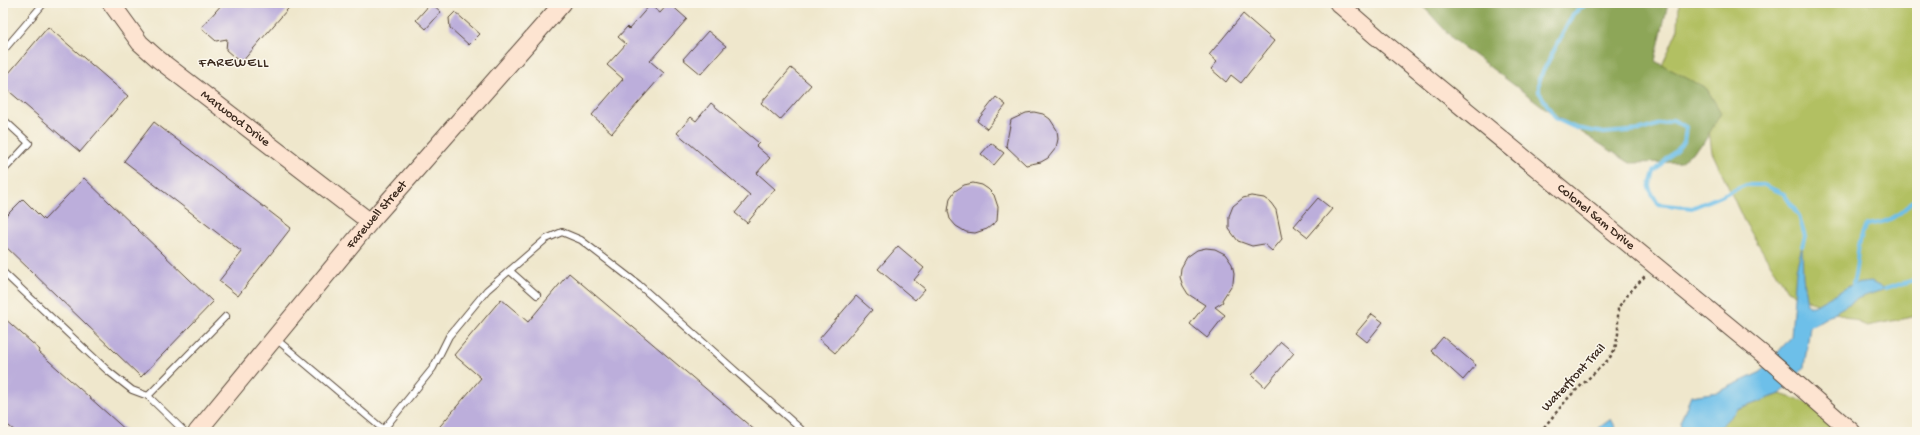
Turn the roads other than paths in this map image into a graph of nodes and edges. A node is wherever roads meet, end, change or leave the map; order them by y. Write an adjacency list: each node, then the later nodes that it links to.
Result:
1 (111, 3): 8 (street, Marwood Drive)
2 (563, 3): 8 (street, Farewell Street)
3 (1338, 3): 19 (street, Colonel Sam Drive)
4 (42, 4): 5 (lane)
5 (3, 51)
6 (3, 119): 7 (lane)
7 (3, 171)
8 (370, 222): 13 (street, Farewell Street)
9 (510, 271): 11 (lane); 15 (lane); 18 (lane)
10 (3, 272): 14 (lane)
11 (537, 294)
12 (226, 316): 14 (lane)
13 (275, 338): 15 (lane); 17 (street, Farewell Street)
14 (148, 396): 16 (lane)
15 (384, 431)
16 (185, 432)
17 (197, 432)
18 (804, 432)
19 (1852, 432)

